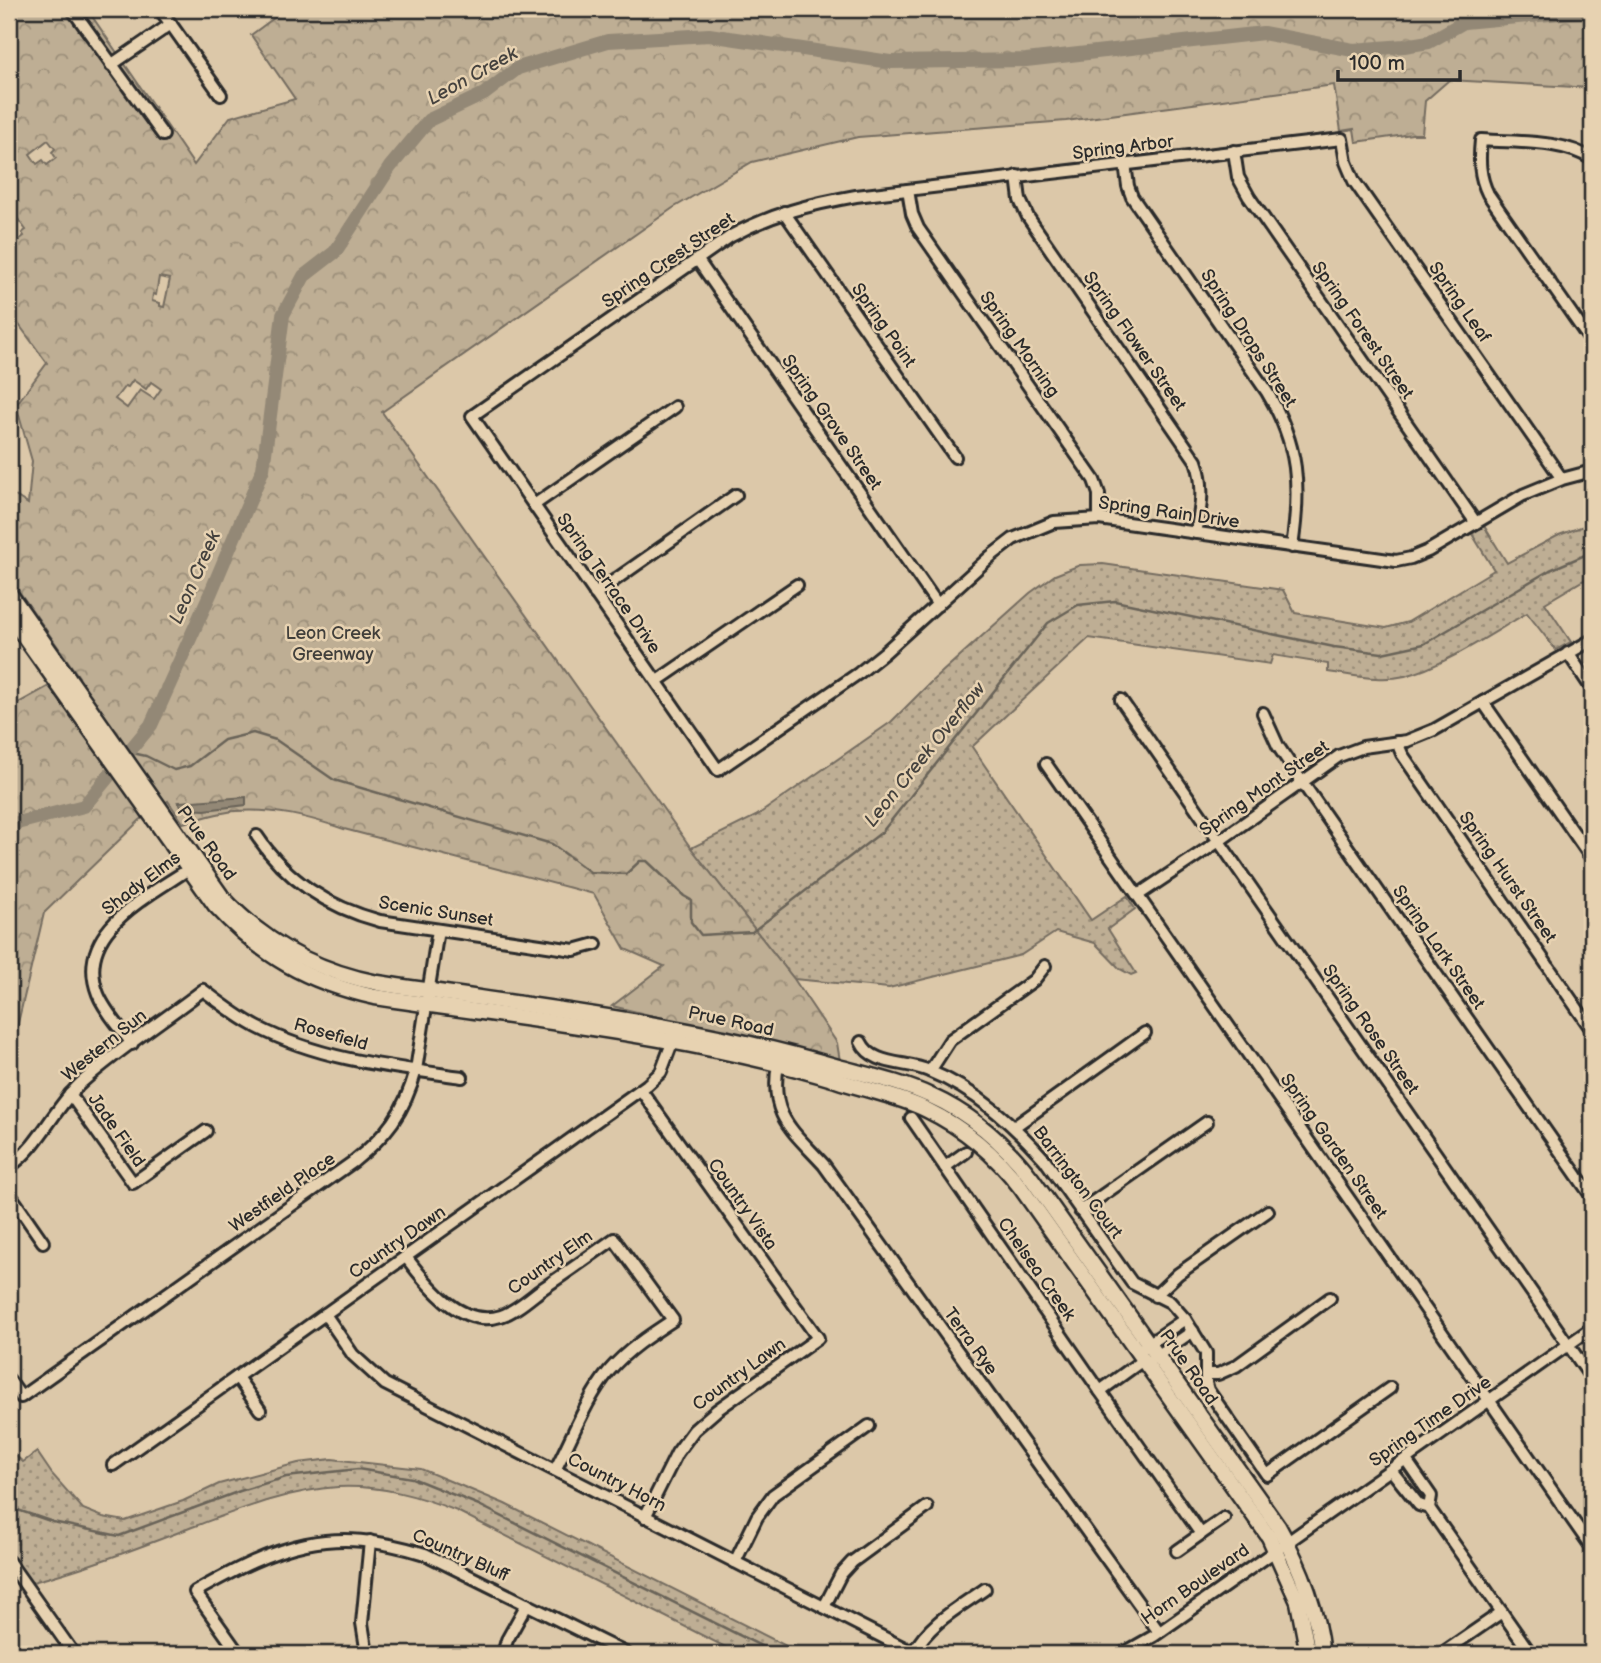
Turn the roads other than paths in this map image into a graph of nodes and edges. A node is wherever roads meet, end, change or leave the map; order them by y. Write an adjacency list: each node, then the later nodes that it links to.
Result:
1 (72, 9): 4 (street)
2 (160, 9): 3 (street)
3 (171, 24): 4 (street); 5 (street)
4 (111, 65): 6 (street)
5 (221, 95)
6 (163, 135)
7 (1342, 139): 8 (street, Spring Arbor); 20 (street, Spring Leaf)
8 (1234, 151): 10 (street, Spring Arbor); 24 (street, Spring Forest Street)
9 (1592, 159): 15 (street)
10 (1125, 164): 11 (street, Spring Arbor); 26 (street, Spring Drops Street)
11 (1017, 176): 12 (street, Spring Arbor); 25 (street, Spring Flower Street)
12 (908, 190): 13 (street, Spring Crest Street); 23 (street, Spring Morning)
13 (784, 212): 14 (street, Spring Crest Street); 18 (street, Spring Point)
14 (697, 259): 17 (street, Spring Crest Street); 30 (street, Spring Grove Street)
15 (1592, 343)
16 (675, 407): 22 (street)
17 (472, 416): 22 (street, Spring Terrace Drive)
18 (955, 457)
19 (1592, 471): 20 (street, Spring Rain Drive)
20 (1562, 479): 24 (street, Spring Rain Drive)
21 (736, 495): 29 (street)
22 (534, 505): 29 (street, Spring Terrace Drive)
23 (1099, 519): 25 (street, Spring Rain Drive); 30 (street, Spring Rain Drive)
24 (1476, 523): 26 (street, Spring Rain Drive)
25 (1196, 533): 26 (street, Spring Rain Drive)
26 (1292, 547)
27 (797, 584): 35 (street)
28 (9, 593): 34 (main road, Prue Road)
29 (595, 594): 35 (street, Spring Terrace Drive)
30 (937, 605): 42 (street, Spring Rain Drive)
31 (9, 615): 34 (main road, Prue Road)
32 (1592, 639): 33 (street, Spring Mont Street)
33 (1568, 653): 36 (street); 38 (street, Spring Mont Street)
34 (62, 681): 47 (main road, Prue Road)
35 (657, 681): 42 (street, Spring Terrace Drive)
36 (1592, 689)
37 (1121, 700): 45 (street, Spring Rose Street)
38 (1483, 702): 40 (street, Spring Mont Street); 46 (street)
39 (1263, 713): 43 (street, Spring Lark Street)
40 (1397, 742): 43 (street, Spring Mont Street); 54 (street, Spring Hurst Street)
41 (1046, 764): 48 (street, Spring Garden Street)
42 (718, 770)
43 (1302, 782): 45 (street, Spring Mont Street); 74 (street, Spring Lark Street)
44 (257, 836): 49 (street, Scenic Sunset)
45 (1219, 841): 48 (street, Spring Mont Street); 88 (street, Spring Rose Street)
46 (1592, 859)
47 (192, 866): 53 (main road, Prue Road); 58 (street, Shady Elms)
48 (1138, 895): 96 (street, Spring Garden Street)
49 (438, 930): 50 (street, Scenic Sunset); 53 (street, Westfield Place)
50 (596, 944)
51 (1045, 966): 61 (street)
52 (203, 990): 58 (street, Western Sun); 60 (street, Rosefield)
53 (426, 998): 56 (main road, Prue Road); 60 (street, Westfield Place)
54 (1592, 1030)
55 (1145, 1032): 67 (street)
56 (675, 1035): 59 (main road, Prue Road); 63 (street, Country Dawn); 72 (main road, Prue Road)
57 (861, 1042): 61 (street, Barrington Court)
58 (132, 1044): 64 (street, Western Sun)
59 (778, 1064): 72 (main road, Prue Road); 120 (street, Terra Rye)
60 (416, 1070): 62 (street, Rosefield); 93 (street, Westfield Place)
61 (930, 1071): 67 (street, Barrington Court)
62 (462, 1077)
63 (640, 1090): 78 (street, Country Dawn); 86 (street, Country Vista)
64 (70, 1094): 68 (street, Jade Field); 70 (street, Western Sun)
65 (911, 1118): 71 (street, Chelsea Creek)
66 (1207, 1122): 75 (street)
67 (1014, 1126): 75 (street, Barrington Court)
68 (206, 1131)
69 (966, 1152): 71 (street)
70 (9, 1167)
71 (945, 1167): 95 (street, Chelsea Creek)
72 (1018, 1172): 89 (main road, Prue Road)
73 (9, 1193): 77 (street)
74 (1592, 1197)
75 (1080, 1211): 79 (street, Barrington Court)
76 (1268, 1211): 79 (street)
77 (43, 1241)
78 (406, 1256): 81 (street, Country Dawn); 102 (street, Country Elm)
79 (1155, 1296): 82 (street, Barrington Court)
80 (1330, 1298): 90 (street)
81 (325, 1314): 91 (street, Country Dawn); 102 (street, Country Horn)
82 (1185, 1319): 84 (street, Barrington Court); 85 (street)
83 (1592, 1328): 88 (street, Spring Time Drive)
84 (1193, 1331): 87 (street); 90 (street, Barrington Court)
85 (1166, 1332): 87 (street); 89 (street)
86 (818, 1338): 107 (street, Country Lawn)
87 (1174, 1344): 89 (street)
88 (1569, 1345): 92 (street, Spring Rose Street); 96 (street, Spring Time Drive)
89 (1146, 1355): 95 (street); 111 (main road, Prue Road)
90 (1206, 1374): 94 (street, Barrington Court)
91 (237, 1377): 97 (street); 100 (street, Country Dawn)
92 (1592, 1379)
93 (9, 1380)
94 (1390, 1388)
95 (1100, 1391): 109 (street, Chelsea Creek)
96 (1490, 1400): 99 (street, Spring Time Drive); 112 (street, Spring Garden Street)
97 (260, 1410)
98 (869, 1426): 115 (street)
99 (1406, 1460): 101 (street, Spring Time Drive); 103 (street)
100 (113, 1465)
101 (1391, 1470): 104 (street); 111 (street, Spring Time Drive)
102 (555, 1471): 107 (street, Country Horn)
103 (1423, 1485): 104 (street); 106 (street)
104 (1410, 1494): 106 (street)
105 (927, 1507): 118 (street)
106 (1429, 1508): 119 (street)
107 (645, 1517): 115 (street, Country Horn)
108 (1224, 1518): 109 (street)
109 (1200, 1534): 113 (street)
110 (370, 1541): 117 (street, Country Bluff); 123 (street, Country Bluff); 124 (street)
111 (1281, 1545): 120 (street, Horn Boulevard); 129 (main road, Prue Road); 130 (main road, Prue Road)
112 (1592, 1548)
113 (1177, 1551)
114 (9, 1562): 122 (street)
115 (735, 1562): 118 (street, Country Horn)
116 (985, 1589): 127 (street)
117 (527, 1604): 125 (street); 126 (street, Country Bluff)
118 (824, 1607): 127 (street, Country Horn)
119 (1502, 1612): 121 (street); 131 (street)
120 (1159, 1632): 128 (street, Horn Boulevard)
121 (1446, 1653)
122 (74, 1654)
123 (239, 1654)
124 (367, 1654)
125 (503, 1654)
126 (627, 1654)
127 (915, 1654)
128 (1122, 1654)
129 (1308, 1654)
130 (1322, 1654)
131 (1531, 1654)

